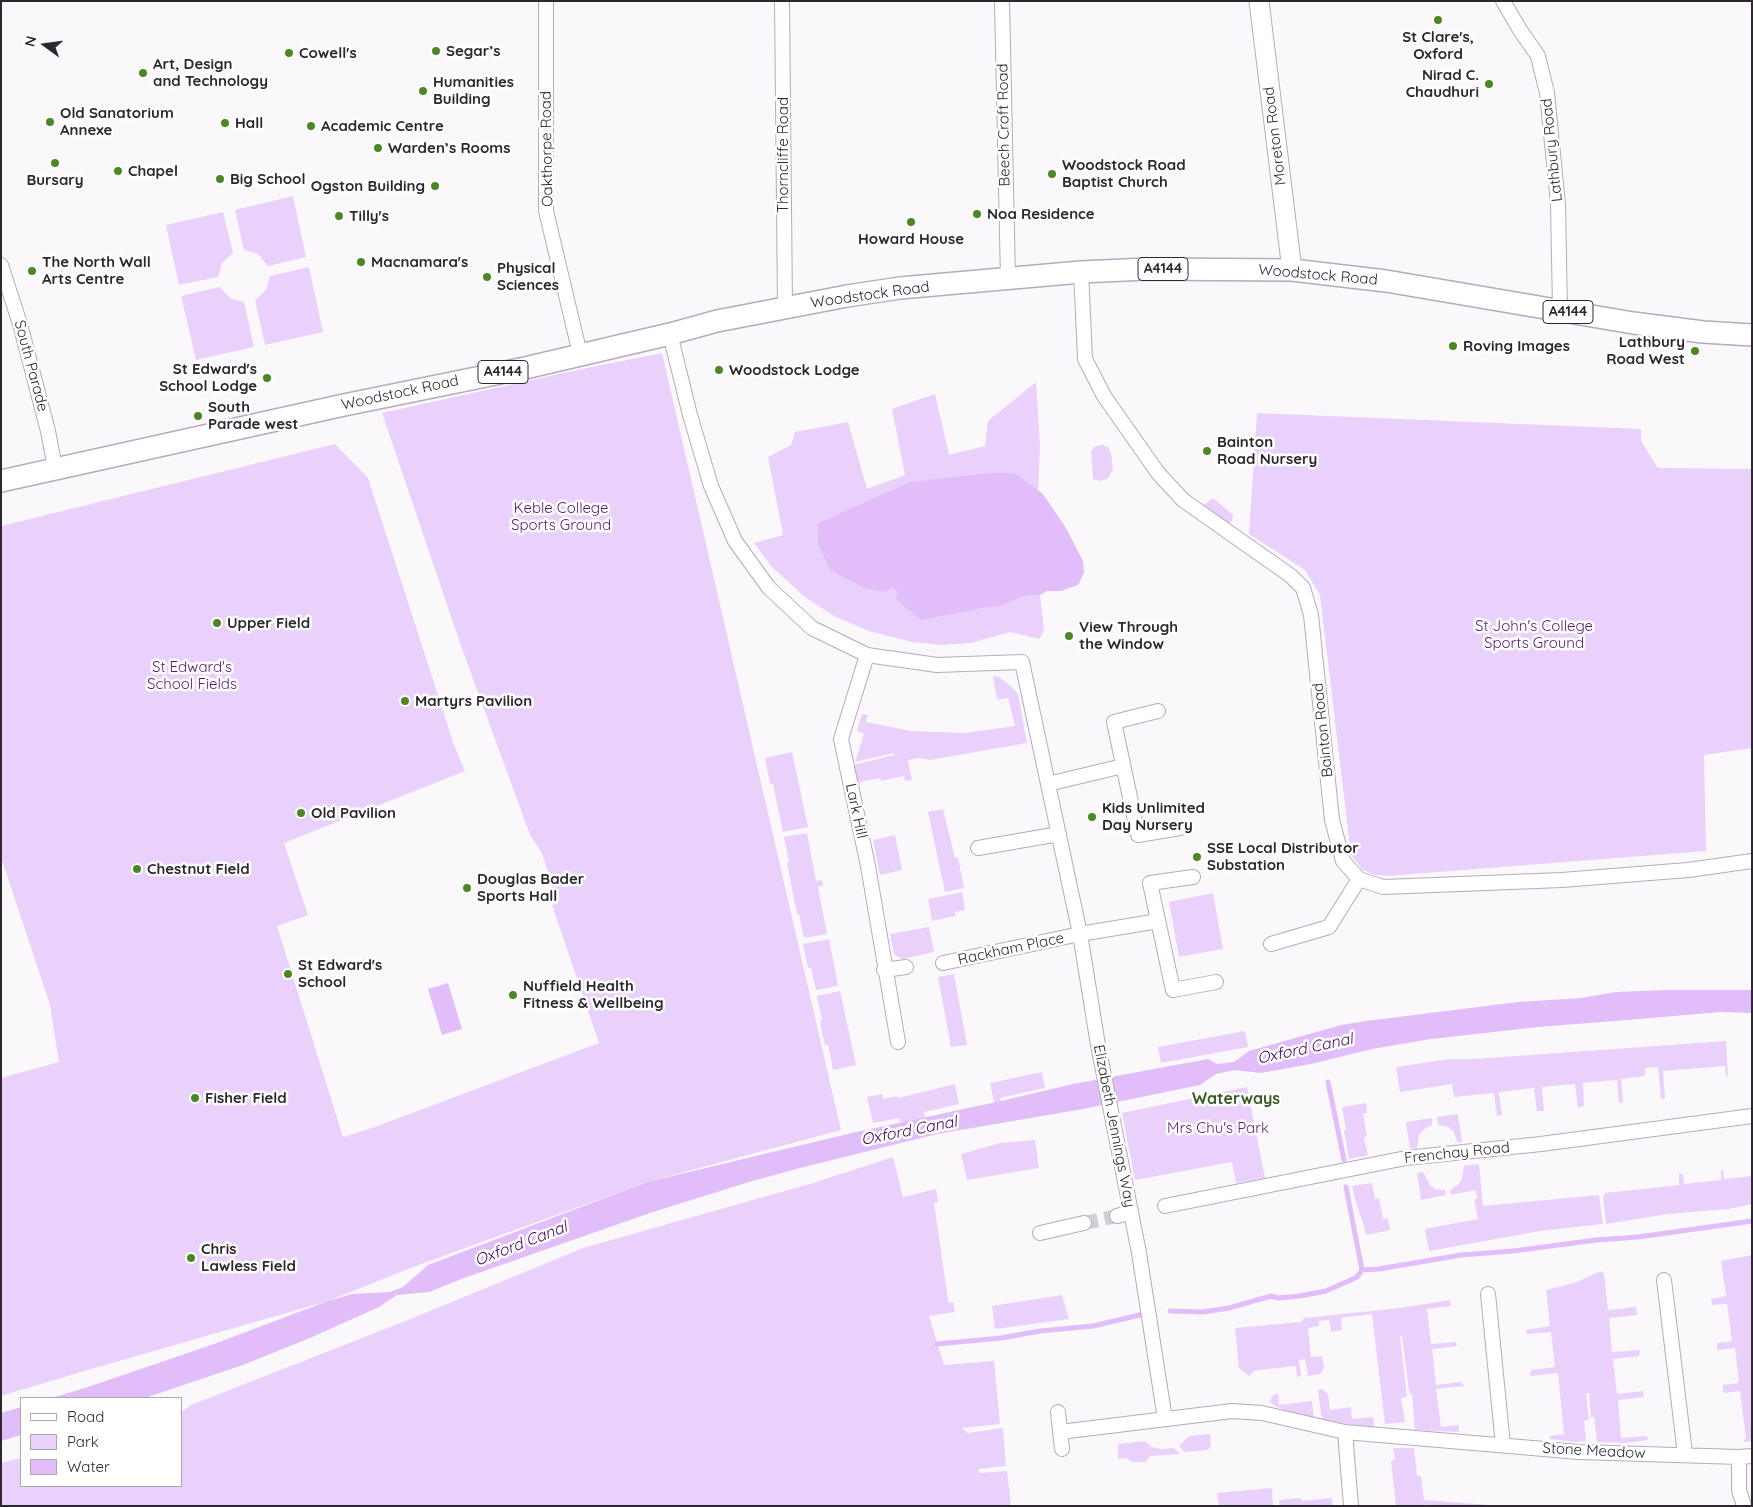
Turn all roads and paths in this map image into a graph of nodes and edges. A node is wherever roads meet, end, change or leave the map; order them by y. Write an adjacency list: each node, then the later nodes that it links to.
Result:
1 (546, 1): 14 (street, Oakthorpe Road)
2 (782, 1): 10 (street, Thorncliffe Road)
3 (1002, 1): 9 (street, Beech Croft Road)
4 (1259, 1): 7 (main road, Moreton Road)
5 (1503, 1): 11 (street, Lathbury Road)
6 (1, 265): 15 (street, South Parade)
7 (1292, 270): 8 (main road, Woodstock Road / A4144); 11 (main road, Woodstock Road / A4144)
8 (1081, 272): 9 (main road, Woodstock Road / A4144); 26 (street, Bainton Road)
9 (1008, 280): 10 (main road, Woodstock Road / A4144)
10 (785, 308): 12 (main road, Woodstock Road / A4144)
11 (1560, 310): 13 (main road, Woodstock Road / A4144)
12 (670, 334): 14 (main road, Woodstock Road / A4144); 17 (street, Elizabeth Jennings Way)
13 (1752, 335)
14 (580, 354): 15 (main road, Woodstock Road / A4144)
15 (55, 468): 16 (main road, Woodstock Road / A4144)
16 (1, 481)
17 (867, 655): 20 (street, Elizabeth Jennings Way); 32 (street, Lark Hill)
18 (1158, 711): 19 (street)
19 (1124, 766): 20 (street); 21 (street)
20 (1048, 784): 22 (street, Elizabeth Jennings Way)
21 (1180, 828)
22 (1059, 834): 23 (street); 28 (street, Elizabeth Jennings Way)
23 (978, 848)
24 (1752, 860): 26 (street)
25 (1193, 876): 27 (street)
26 (1359, 879): 29 (street)
27 (1158, 922): 28 (street, Rackham Place); 33 (street)
28 (1080, 934): 30 (street, Rackham Place); 37 (street, Elizabeth Jennings Way)
29 (1271, 944)
30 (943, 963)
31 (906, 967): 32 (street)
32 (884, 970): 34 (street, Lark Hill)
33 (1216, 982)
34 (898, 1042)
35 (1752, 1116): 36 (street, Frenchay Road)
36 (1165, 1206)
37 (1131, 1212): 38 (street); 44 (street, Elizabeth Jennings Way)
38 (1116, 1216)
39 (1084, 1223): 40 (street)
40 (1040, 1232)
41 (1664, 1280): 49 (street)
42 (1488, 1294): 47 (street)
43 (1058, 1412): 45 (street)
44 (1165, 1419): 45 (street, Stone Meadow); 46 (street, Stone Meadow)
45 (1060, 1432): 48 (street)
46 (1345, 1432): 47 (street, Stone Meadow); 51 (street)
47 (1503, 1445): 49 (street, Stone Meadow)
48 (1062, 1449)
49 (1685, 1454): 50 (street, Stone Meadow)
50 (1745, 1456): 52 (street, Stone Meadow)
51 (1351, 1506)
52 (1744, 1506)

